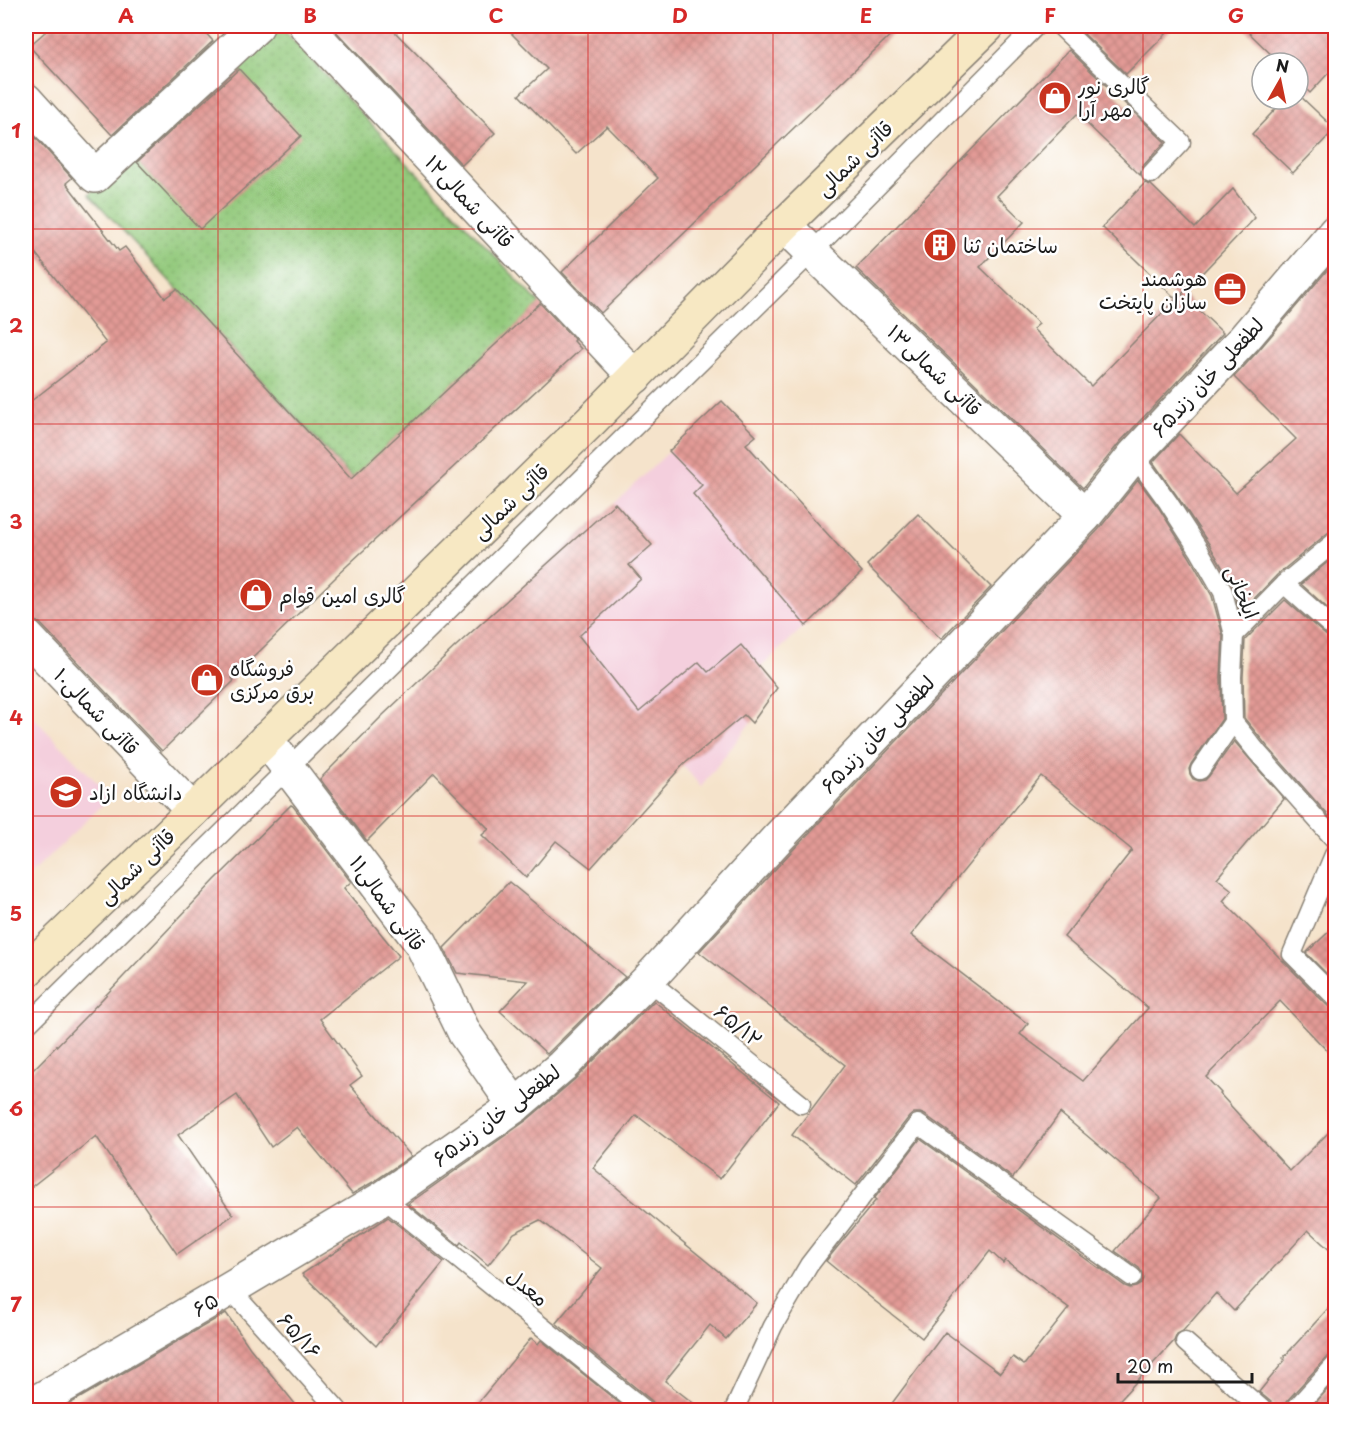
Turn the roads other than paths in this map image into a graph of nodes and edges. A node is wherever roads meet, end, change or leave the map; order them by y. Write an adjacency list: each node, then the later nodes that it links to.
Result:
1 (257, 26): 6 (street)
2 (306, 26): 11 (street, قاآنی شمالی۱۲)
3 (988, 26): 8 (main road, قاآنی شمالی)
4 (1036, 26): 10 (lane)
5 (1060, 26): 7 (lane)
6 (26, 100)
7 (1151, 174)
8 (784, 225): 10 (street, قاآنی شمالی۱۳); 11 (main road, قاآنی شمالی)
9 (1335, 231): 12 (street, لطفعلی خان زند۶۵)
10 (812, 252): 13 (street, قاآنی شمالی۱۳); 21 (lane)
11 (635, 377): 20 (main road, قاآنی شمالی)
12 (1134, 455): 13 (street, لطفعلی خان زند۶۵); 17 (lane, ایلخانی)
13 (1084, 516): 27 (street, لطفعلی خان زند۶۵)
14 (1335, 541): 15 (lane, ایلخانی)
15 (1284, 584): 16 (lane); 17 (lane, ایلخانی)
16 (1335, 630)
17 (1233, 635): 19 (lane)
18 (26, 636): 23 (street, قاآنی شمالی۱۰)
19 (1233, 722): 22 (lane); 24 (lane)
20 (266, 739): 21 (street, قاآنی شمالی۱۱); 23 (main road, قاآنی شمالی)
21 (288, 767): 29 (lane); 31 (street, قاآنی شمالی۱۱)
22 (1200, 770)
23 (193, 811): 26 (main road, قاآنی شمالی)
24 (1335, 842)
25 (1335, 850): 28 (lane)
26 (26, 971)
27 (648, 980): 30 (lane, ۶۵/۱۲); 31 (street, لطفعلی خان زند۶۵)
28 (1335, 998)
29 (26, 1026)
30 (801, 1104)
31 (515, 1106): 32 (street, لطفعلی خان زند۶۵)
32 (383, 1198): 34 (street, ۶۵); 39 (lane, معدل)
33 (1132, 1277): 40 (lane)
34 (230, 1289): 37 (street, ۶۵); 38 (lane, ۶۵/۱۶)
35 (1185, 1342): 41 (lane)
36 (1335, 1364): 42 (lane)
37 (26, 1408)
38 (338, 1410)
39 (645, 1410)
40 (734, 1410)
41 (1263, 1410)
42 (1294, 1410)

